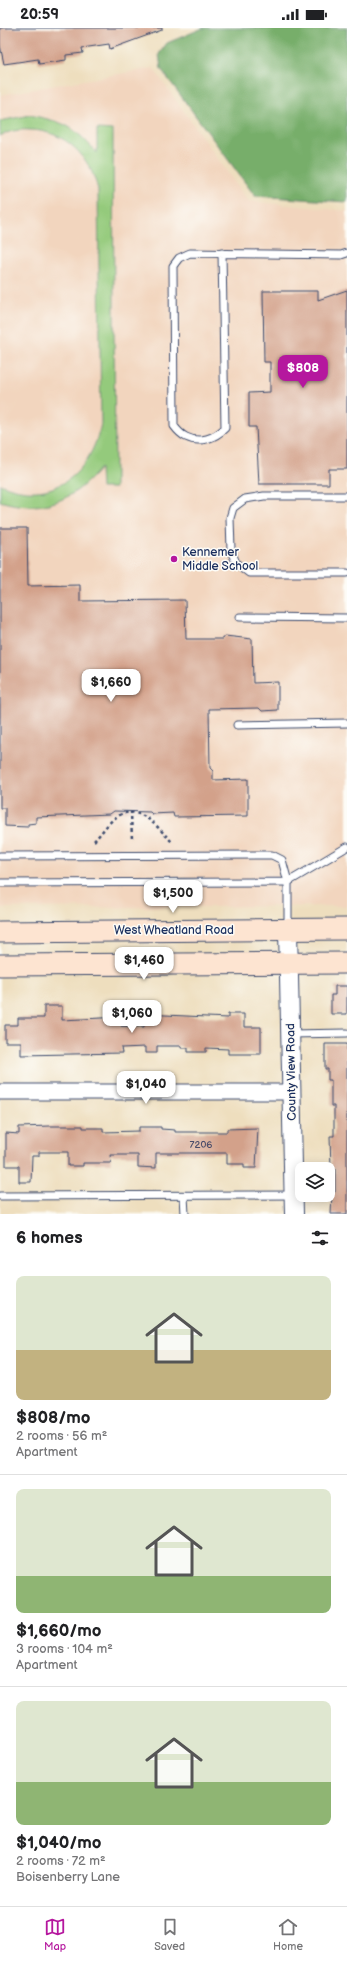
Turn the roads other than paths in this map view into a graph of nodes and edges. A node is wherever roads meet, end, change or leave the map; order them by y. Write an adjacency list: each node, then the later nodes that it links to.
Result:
1 (222, 253): 1 (lane); 2 (lane)
2 (347, 253)
3 (347, 496): 4 (lane)
4 (347, 574)
5 (240, 617): 6 (lane)
6 (347, 618)
7 (347, 723): 8 (lane)
8 (237, 725)
9 (347, 847): 11 (lane)
10 (0, 856): 11 (lane)
11 (288, 882): 12 (lane); 14 (lane)
12 (0, 883)
13 (347, 929): 14 (main road, West Wheatland Road)
14 (288, 930): 15 (main road, West Wheatland Road); 17 (street, County View Road)
15 (0, 932)
16 (2, 962): 17 (main road)
17 (288, 963): 18 (main road); 20 (street, County View Road)
18 (347, 963)
19 (347, 1033): 20 (lane)
20 (290, 1034): 22 (street, County View Road)
21 (0, 1092): 22 (street)
22 (291, 1092): 23 (street, County View Road)
23 (294, 1195): 25 (lane); 27 (street, County View Road)
24 (0, 1196): 25 (lane)
25 (184, 1196): 26 (lane)
26 (185, 1214)
27 (294, 1214)

